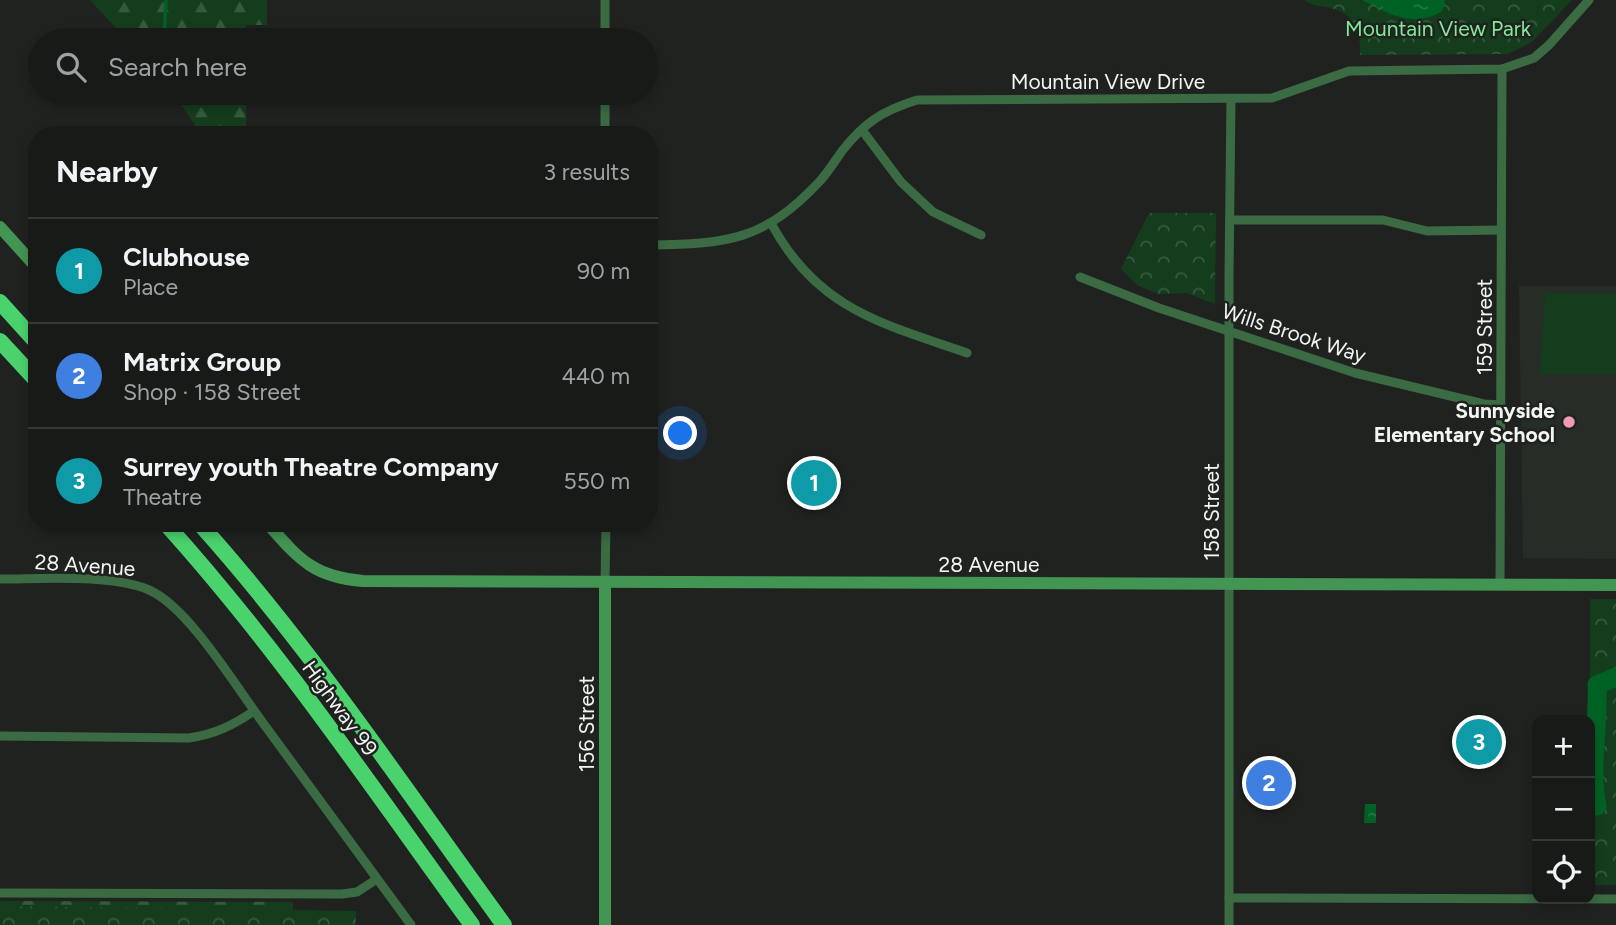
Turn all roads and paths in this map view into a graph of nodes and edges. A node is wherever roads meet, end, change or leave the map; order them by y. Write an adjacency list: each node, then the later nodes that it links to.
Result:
1 (605, 0): 3 (street)
2 (1589, 0): 4 (street, Mountain View Drive)
3 (605, 28)
4 (1502, 69): 5 (street, Mountain View Drive); 12 (street, 159 Street)
5 (1231, 99): 8 (street, Mountain View Drive); 9 (street, 158 Street)
6 (605, 105): 7 (street)
7 (606, 126)
8 (862, 130): 10 (street, Mountain View Drive); 13 (street)
9 (1230, 220): 12 (street); 18 (street, 158 Street)
10 (771, 223): 14 (street, Mountain View Drive); 21 (street)
11 (0, 227): 15 (street)
12 (1501, 230): 23 (street, 159 Street)
13 (981, 235)
14 (658, 245)
15 (28, 258)
16 (1080, 276): 18 (street, Wills Brook Way)
17 (0, 302): 19 (highway)
18 (1229, 330): 23 (street, Wills Brook Way); 30 (street, 158 Street)
19 (28, 333)
20 (0, 341): 22 (highway)
21 (967, 354)
22 (28, 371)
23 (1501, 405): 31 (street, 159 Street)
24 (173, 532): 40 (highway, Highway 99)
25 (207, 532): 41 (highway, Highway 99)
26 (275, 532): 29 (street, 28 Avenue)
27 (606, 532): 29 (street, 156 Street)
28 (0, 579): 33 (street, 28 Avenue)
29 (605, 583): 30 (street, 28 Avenue); 42 (street, 156 Street)
30 (1229, 584): 31 (street, 28 Avenue); 37 (street, 158 Street)
31 (1500, 585): 32 (street, 28 Avenue)
32 (1616, 585)
33 (254, 711): 34 (street); 35 (street)
34 (0, 736)
35 (377, 879): 36 (street); 39 (street)
36 (0, 893)
37 (1229, 898): 38 (street); 43 (street, 158 Street)
38 (1616, 899)
39 (411, 925)
40 (472, 925)
41 (504, 925)
42 (606, 925)
43 (1229, 925)

